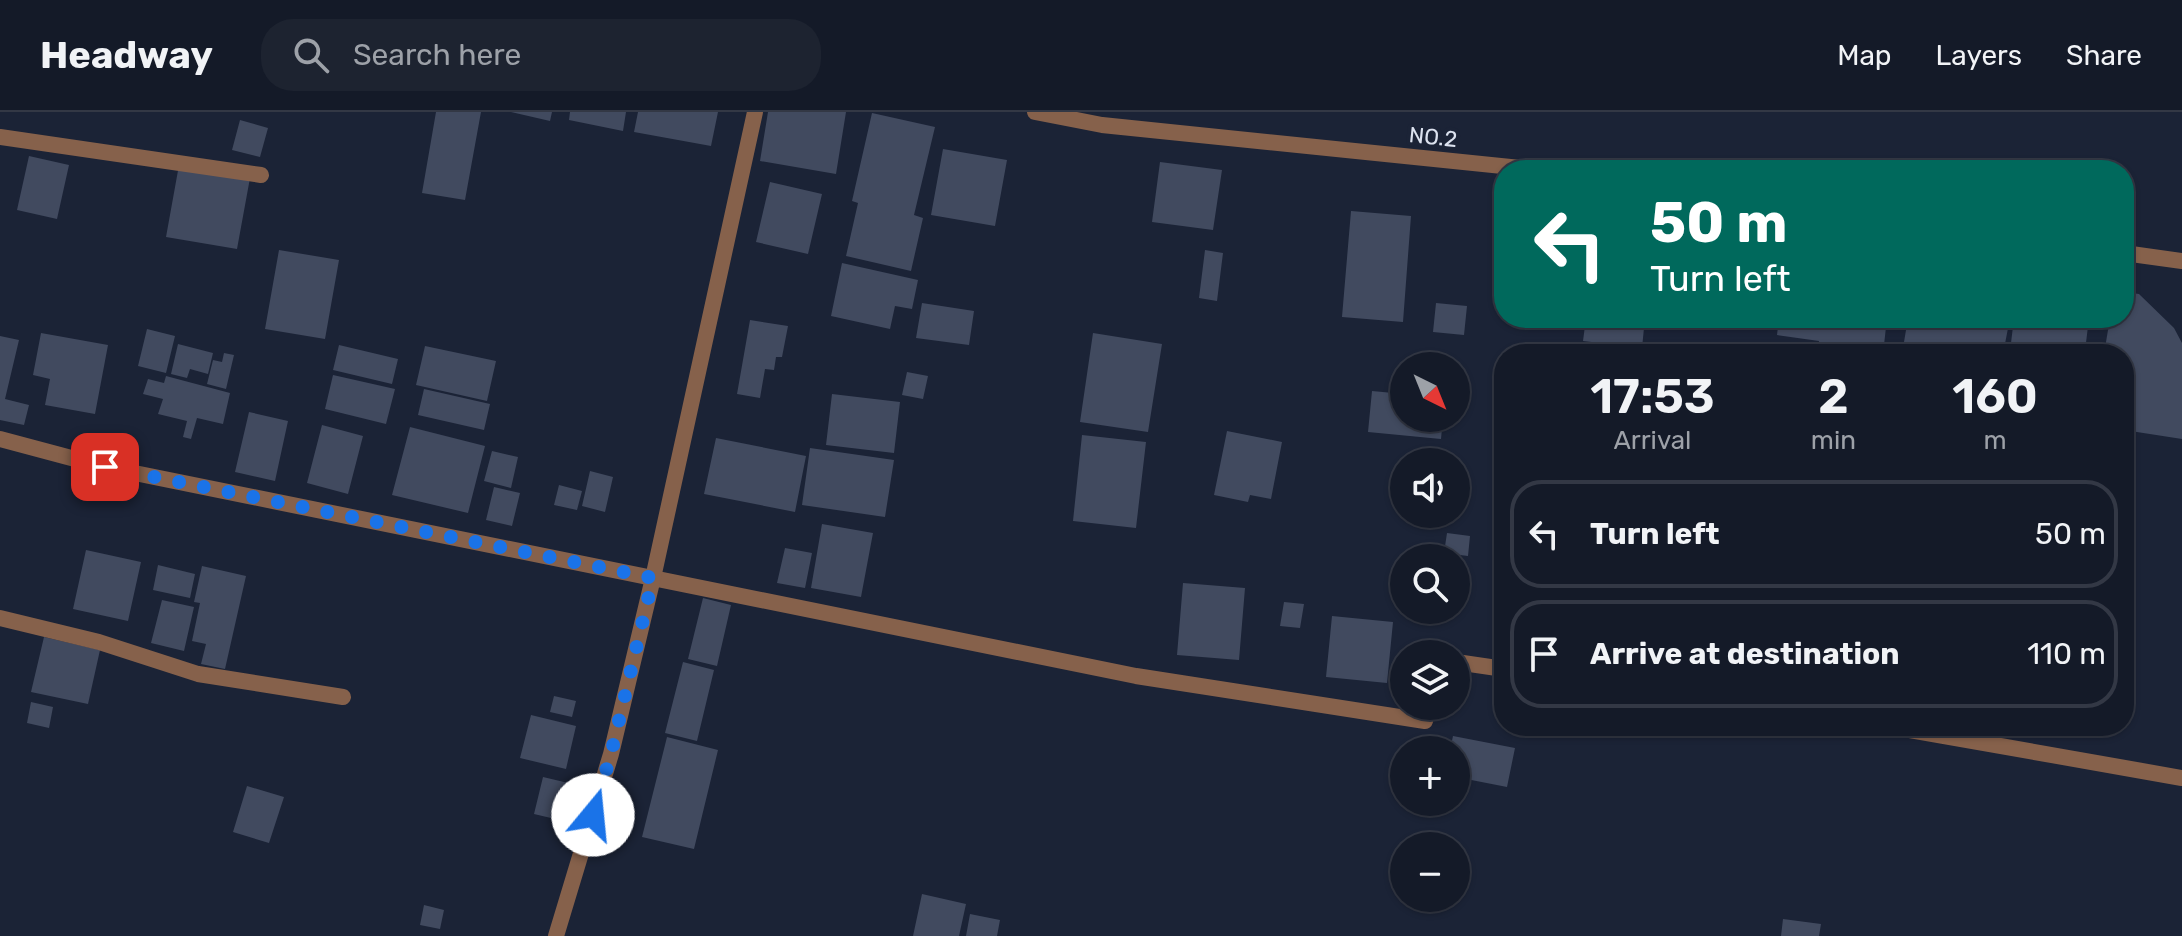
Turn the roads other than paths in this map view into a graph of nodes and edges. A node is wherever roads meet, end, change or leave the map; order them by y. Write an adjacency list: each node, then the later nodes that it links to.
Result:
1 (755, 112): 9 (street)
2 (1035, 112): 4 (street, NO.2)
3 (0, 137): 5 (street)
4 (1494, 165)
5 (261, 175)
6 (2134, 254): 7 (street)
7 (2182, 261)
8 (0, 439): 9 (street)
9 (653, 578): 14 (street); 17 (street)
10 (0, 618): 13 (street)
11 (1470, 664): 12 (street)
12 (1494, 668)
13 (343, 697)
14 (1390, 716)
15 (1944, 736): 16 (street)
16 (2182, 778)
17 (556, 936)

